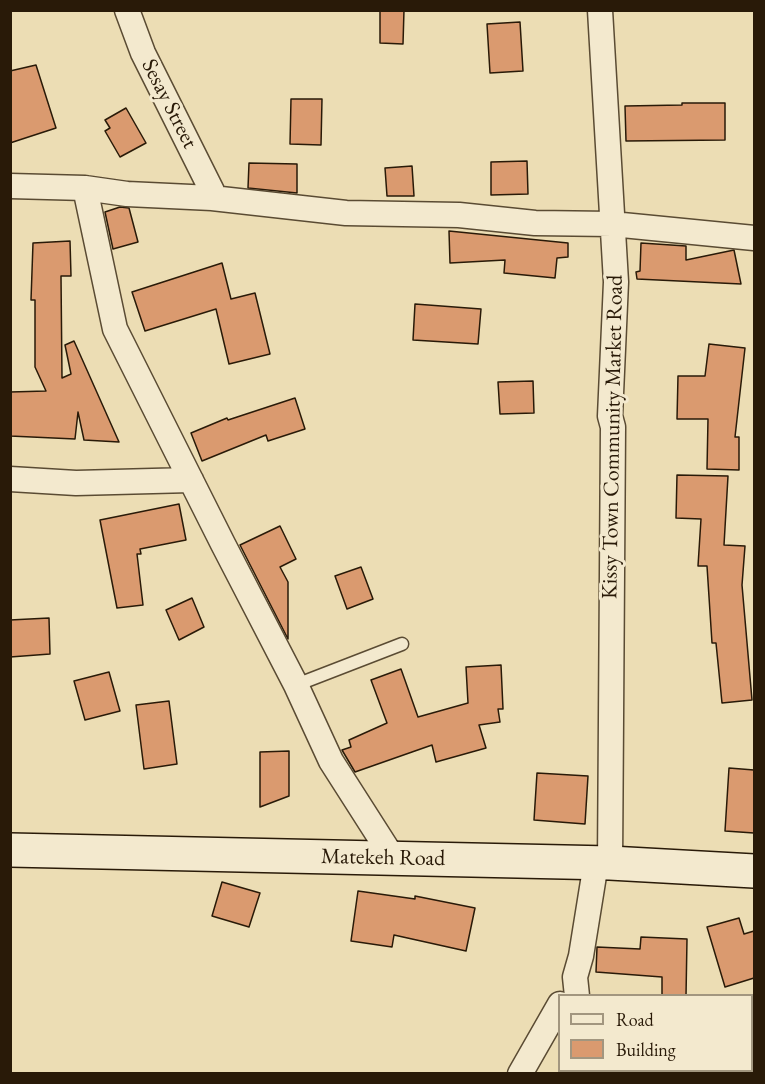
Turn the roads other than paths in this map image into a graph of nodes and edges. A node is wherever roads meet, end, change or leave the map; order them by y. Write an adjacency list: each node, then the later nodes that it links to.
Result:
1 (127, 10): 5 (street, Sesay Street)
2 (600, 10): 6 (street, Kissy Town Community Market Road)
3 (10, 186): 4 (street)
4 (85, 188): 5 (street); 9 (street)
5 (212, 198): 6 (street)
6 (612, 224): 7 (street); 14 (street, Kissy Town Community Market Road)
7 (754, 238)
8 (10, 479): 9 (street)
9 (191, 480): 11 (street)
10 (402, 644): 11 (lane)
11 (296, 685): 13 (street)
12 (10, 850): 13 (street, Matekeh Road)
13 (393, 858): 14 (street, Matekeh Road)
14 (603, 863): 15 (street, Matekeh Road); 16 (street, Kissy Town Community Market Road)
15 (754, 871)
16 (572, 989)
17 (558, 1008): 18 (street)
18 (520, 1074)

